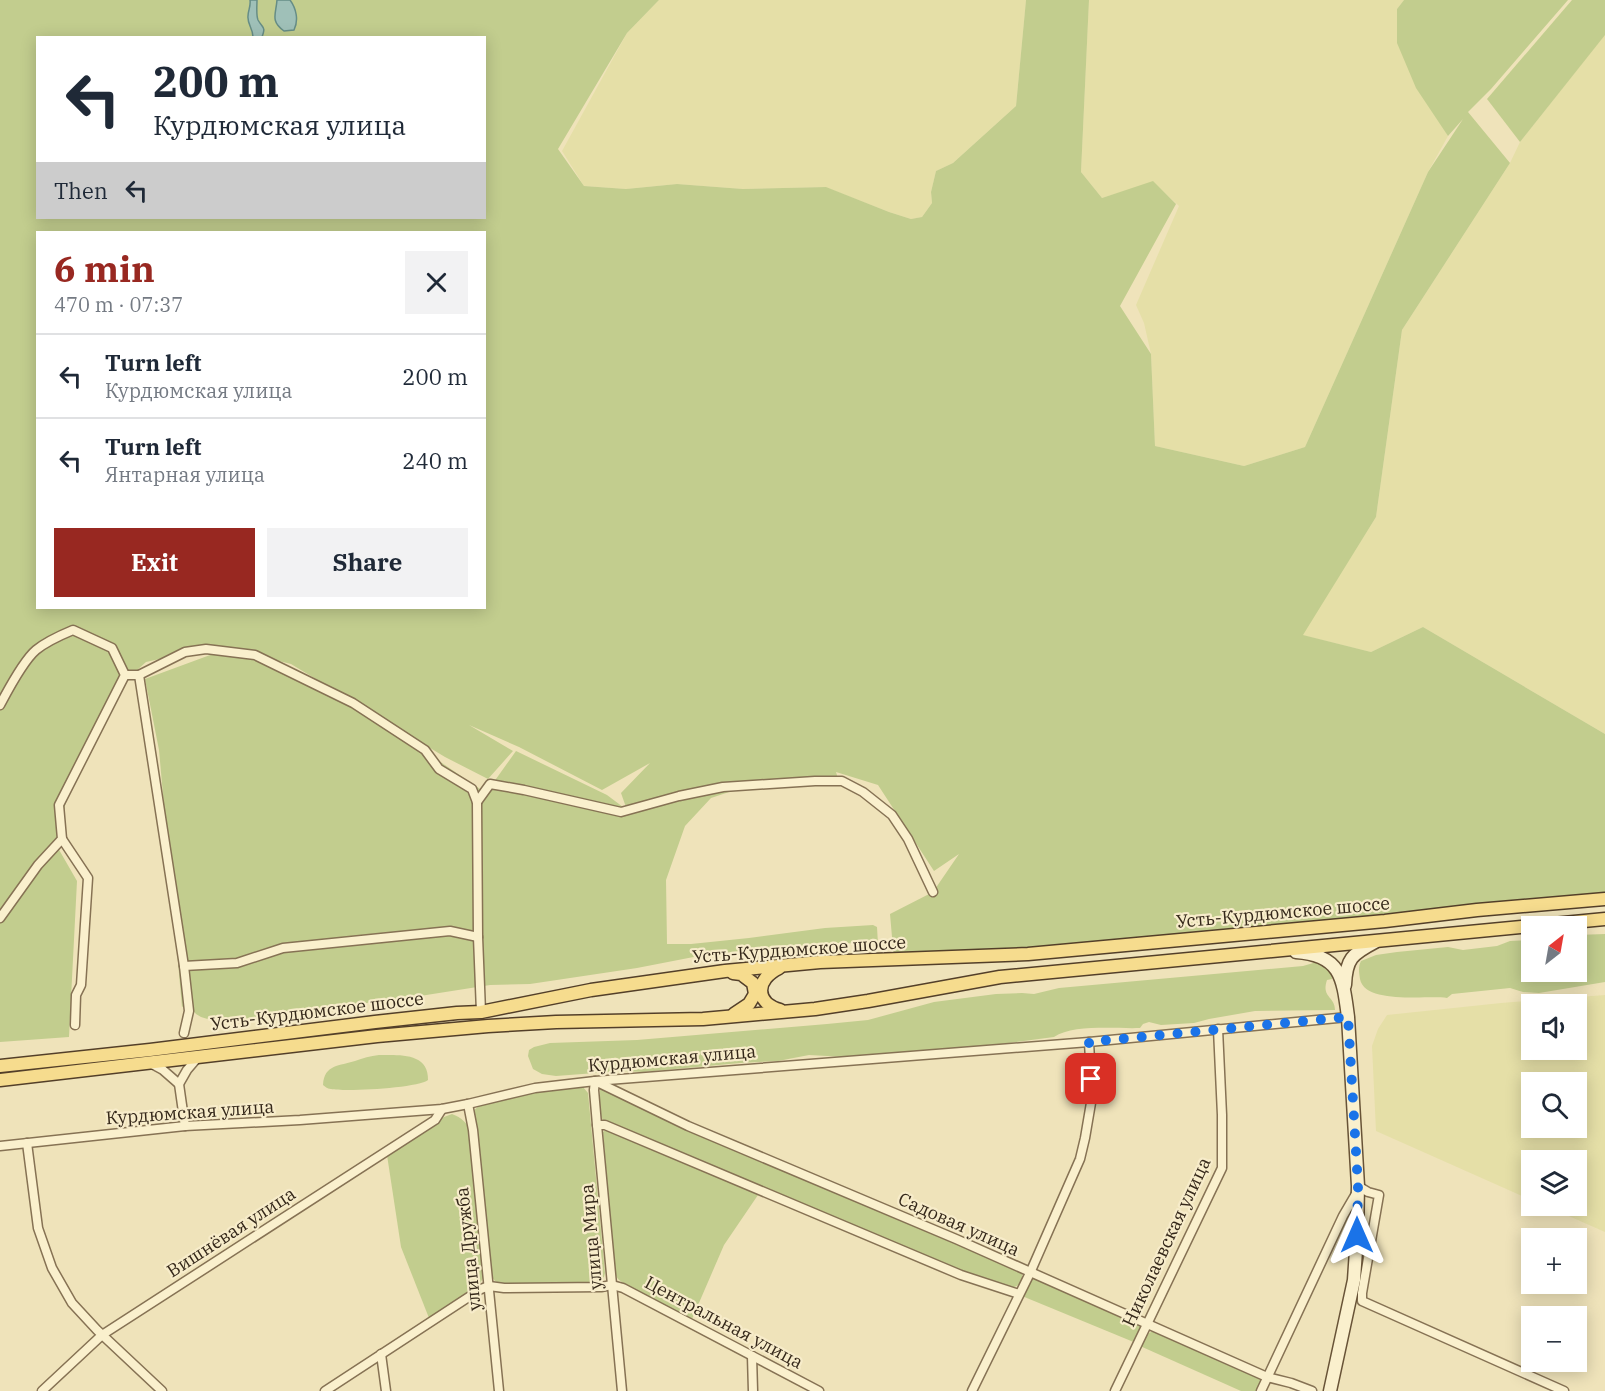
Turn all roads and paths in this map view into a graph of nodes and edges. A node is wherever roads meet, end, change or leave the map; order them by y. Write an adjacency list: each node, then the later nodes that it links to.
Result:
1 (125, 675): 2 (street); 3 (street); 5 (street)
2 (139, 675): 4 (street); 13 (street)
3 (0, 705)
4 (477, 802): 6 (street); 10 (street)
5 (62, 839): 8 (street); 21 (street)
6 (933, 892)
7 (1605, 899): 14 (main road, Усть-Курдюмское шоссе)
8 (0, 918)
9 (1605, 919): 11 (main road, Усть-Курдюмское шоссе)
10 (478, 937): 13 (street); 18 (street)
11 (1375, 941): 12 (main road, Усть-Курдюмское шоссе); 16 (street)
12 (1274, 951): 16 (street); 17 (main road, Усть-Курдюмское шоссе)
13 (184, 966): 23 (street)
14 (786, 966): 15 (main road, Усть-Курдюмское шоссе); 17 (main road)
15 (725, 971): 18 (main road, Усть-Курдюмское шоссе); 19 (main road)
16 (1345, 993): 20 (street)
17 (783, 1011): 19 (main road, Усть-Курдюмское шоссе)
18 (482, 1012): 27 (main road, Усть-Курдюмское шоссе)
19 (730, 1016): 25 (main road, Усть-Курдюмское шоссе)
20 (1348, 1017): 22 (street, Курдюмская улица); 37 (street)
21 (75, 1024)
22 (1218, 1029): 24 (street, Курдюмская улица); 42 (street, Николаевская улица)
23 (184, 1033)
24 (1089, 1042): 29 (street, Курдюмская улица); 38 (street)
25 (199, 1056): 26 (main road, Усть-Курдюмское шоссе); 30 (street)
26 (150, 1063): 28 (main road, Усть-Курдюмское шоссе); 30 (street)
27 (0, 1066)
28 (0, 1080)
29 (595, 1081): 31 (street, Курдюмская улица); 33 (street, улица Мира); 38 (street, Садовая улица)
30 (179, 1084): 34 (street)
31 (468, 1104): 32 (street, Курдюмская улица); 40 (street, улица Дружба)
32 (442, 1109): 34 (street, Курдюмская улица); 43 (street, Вишнёвая улица)
33 (597, 1125): 39 (street, улица Мира); 41 (street)
34 (185, 1126): 35 (street, Курдюмская улица)
35 (27, 1143): 36 (street, Курдюмская улица); 43 (street)
36 (0, 1146)
37 (1358, 1188): 46 (street); 59 (street); 60 (street)
38 (1030, 1273): 41 (street); 42 (street, Садовая улица)
39 (612, 1285): 40 (street); 45 (street, Центральная улица); 52 (street, улица Мира)
40 (489, 1286): 44 (street); 51 (street, улица Дружба)
41 (1019, 1294): 55 (street)
42 (1147, 1324): 46 (street, Садовая улица); 56 (street, Николаевская улица)
43 (102, 1335): 47 (street, Вишнёвая улица); 48 (street)
44 (381, 1354): 49 (street); 50 (street)
45 (752, 1356): 53 (street); 54 (street, Центральная улица)
46 (1267, 1377): 57 (street); 58 (street, Садовая улица)
47 (42, 1391)
48 (162, 1391)
49 (325, 1391)
50 (386, 1391)
51 (499, 1391)
52 (622, 1391)
53 (753, 1391)
54 (819, 1391)
55 (972, 1391)
56 (1115, 1391)
57 (1261, 1391)
58 (1312, 1391)
59 (1330, 1391)
60 (1564, 1391)

